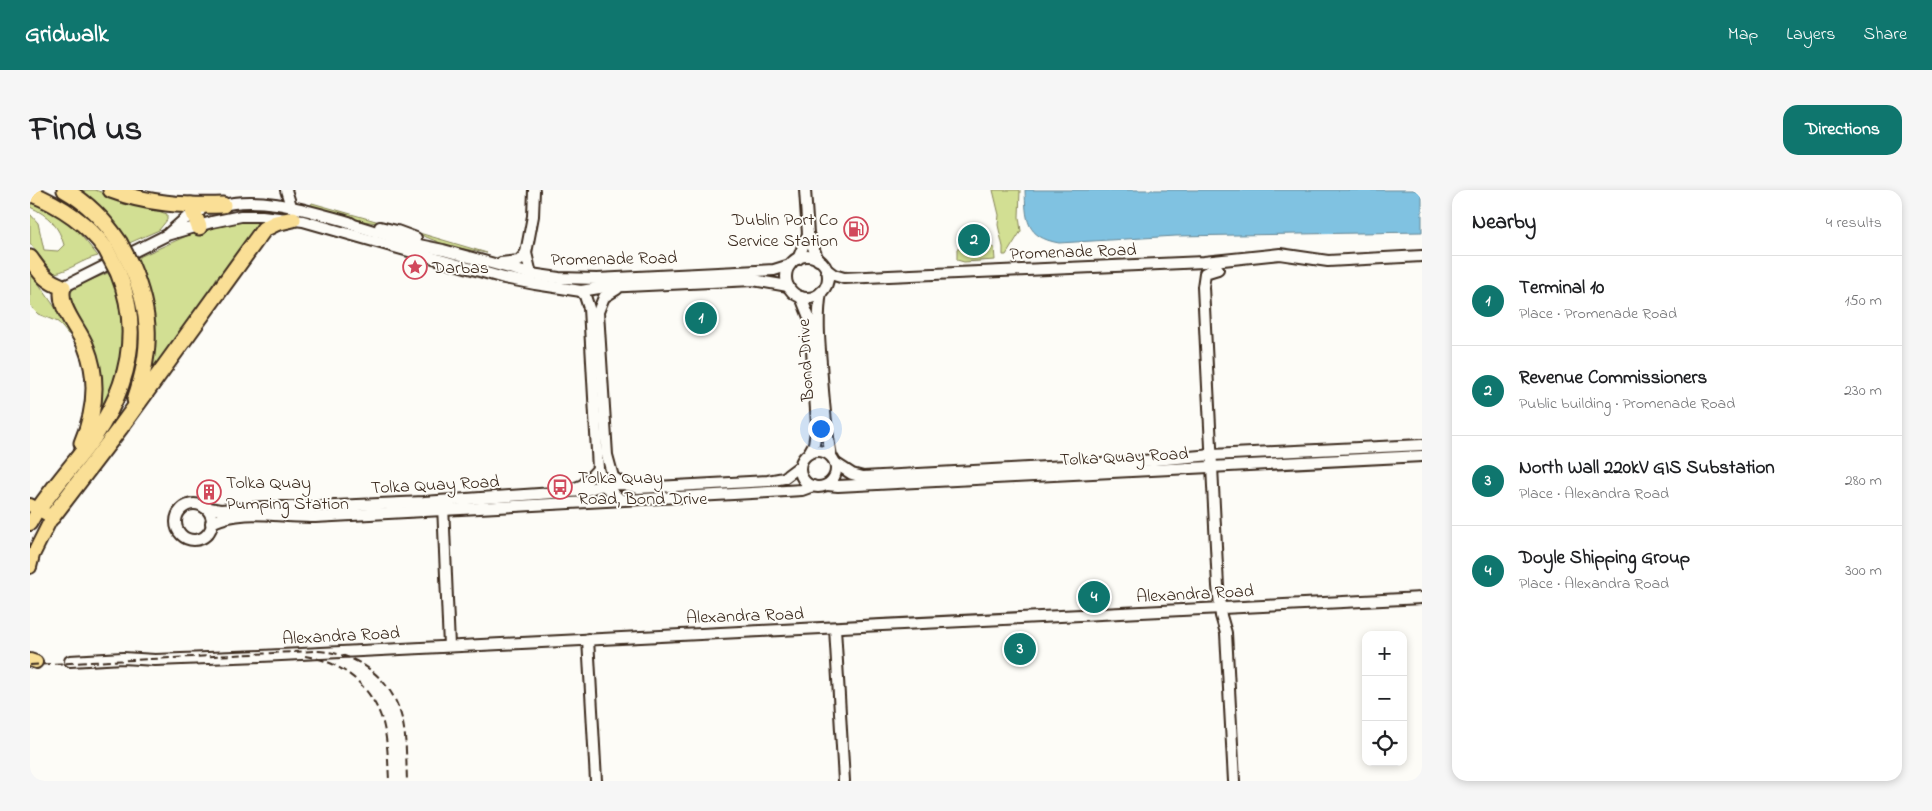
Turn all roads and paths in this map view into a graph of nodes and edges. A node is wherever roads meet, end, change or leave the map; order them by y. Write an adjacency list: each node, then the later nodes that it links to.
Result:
1 (65, 190): 13 (highway)
2 (111, 190): 11 (highway)
3 (281, 190): 8 (street)
4 (286, 190): 10 (street)
5 (534, 190): 14 (street)
6 (805, 190): 12 (street)
7 (30, 193): 13 (highway)
8 (272, 203): 9 (street, Promenade Road); 10 (street, Promenade Road)
9 (224, 205): 11 (highway)
10 (292, 213): 11 (street, Promenade Road); 19 (street, Promenade Road); 27 (street, Promenade Road); 30 (highway)
11 (194, 215): 26 (street, Promenade Road)
12 (808, 234): 17 (street); 18 (street)
13 (113, 246): 21 (highway, bridge)
14 (526, 253): 19 (street); 23 (street)
15 (1422, 256): 22 (street, Promenade Road)
16 (30, 258): 26 (highway)
17 (818, 260): 18 (street); 22 (street)
18 (794, 262): 23 (street, Promenade Road); 25 (street)
19 (496, 264): 23 (street, Promenade Road)
20 (1218, 268): 33 (street)
21 (124, 269): 30 (highway); 39 (highway)
22 (826, 269): 28 (street)
23 (531, 274)
24 (623, 286): 25 (street, Promenade Road); 27 (street, Promenade Road); 40 (street)
25 (788, 286): 29 (street)
26 (63, 287): 39 (highway)
27 (581, 291): 38 (street)
28 (821, 292): 29 (street); 35 (street, Bond Drive)
29 (802, 297): 32 (street, Bond Drive)
30 (120, 428): 49 (highway)
31 (1422, 445): 33 (street, Tolka Quay Road)
32 (809, 453): 35 (street); 36 (street)
33 (1212, 455): 35 (street, Tolka Quay Road); 37 (street)
34 (1422, 456): 37 (street, Tolka Quay Road)
35 (833, 460): 41 (street)
36 (800, 466): 40 (street, Tolka Quay Road); 43 (street)
37 (1213, 467): 41 (street, Tolka Quay Road); 54 (street)
38 (598, 469): 42 (street); 44 (street)
39 (65, 475): 49 (highway)
40 (623, 484): 42 (street, Tolka Quay Road)
41 (827, 485): 43 (street)
42 (603, 486): 44 (street, Tolka Quay Road); 46 (street)
43 (813, 486): 46 (street, Tolka Quay Road)
44 (568, 491): 45 (street, Tolka Quay Road)
45 (549, 498): 46 (street, Tolka Quay Road); 47 (street, Tolka Quay Road)
46 (620, 499)
47 (443, 506): 48 (street, Tolka Quay Road); 50 (street, Tolka Quay Road); 57 (street)
48 (204, 507): 50 (street); 50 (street)
49 (40, 511): 51 (main road); 52 (main road)
50 (212, 523)
51 (30, 524)
52 (30, 567)
53 (1422, 598): 54 (street, Alexandra Road)
54 (1221, 608): 55 (street, Alexandra Road); 61 (street)
55 (836, 628): 56 (street, Alexandra Road); 60 (street)
56 (588, 639): 57 (street, Alexandra Road); 59 (street)
57 (449, 646): 58 (street, Alexandra Road)
58 (70, 661)
59 (596, 781)
60 (844, 781)
61 (1234, 781)

